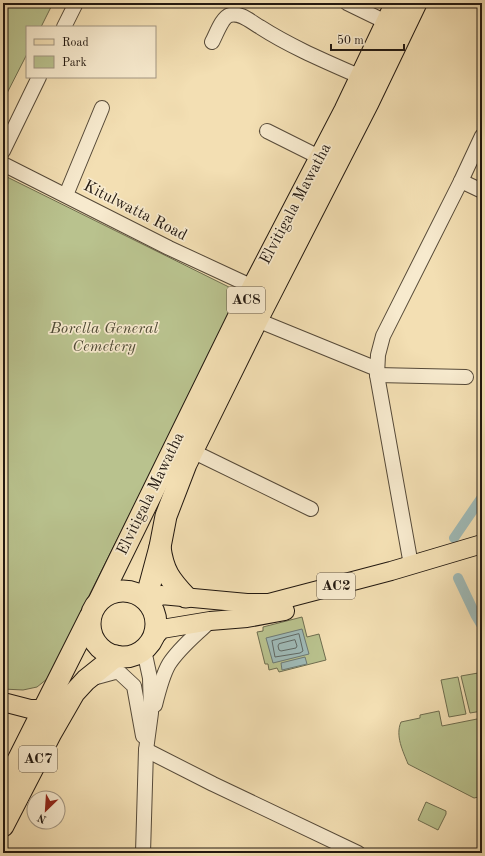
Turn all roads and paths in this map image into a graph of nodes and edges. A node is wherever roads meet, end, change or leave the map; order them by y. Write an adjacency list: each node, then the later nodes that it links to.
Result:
1 (76, 3): 6 (street)
2 (347, 3): 5 (street)
3 (396, 3): 5 (highway, Elvitigala Mawatha / AC8)
4 (416, 3): 20 (highway, Elvitigala Mawatha / AC8)
5 (386, 22): 8 (highway, Elvitigala Mawatha / AC8)
6 (64, 26)
7 (212, 42): 8 (street)
8 (361, 77): 14 (highway, Elvitigala Mawatha / AC8)
9 (39, 78): 13 (street)
10 (102, 108): 18 (street)
11 (267, 131): 14 (street)
12 (482, 136): 16 (street)
13 (3, 152)
14 (321, 158): 19 (highway, Elvitigala Mawatha / AC8)
15 (3, 164): 18 (street, Kitulwatta Road)
16 (461, 181): 17 (street); 21 (street)
17 (482, 191)
18 (66, 195): 19 (street, Kitulwatta Road)
19 (253, 287): 30 (highway, Elvitigala Mawatha / AC8)
20 (257, 320): 21 (street); 23 (highway, Elvitigala Mawatha / AC8)
21 (377, 372): 22 (street); 28 (street)
22 (466, 377)
23 (192, 451): 24 (street); 26 (highway, Elvitigala Mawatha / AC8)
24 (311, 509)
25 (482, 544): 28 (main road, AC2)
26 (160, 547): 29 (highway); 31 (highway, Elvitigala Mawatha / AC8)
27 (482, 556): 33 (main road, AC2)
28 (411, 565): 29 (main road, AC2)
29 (186, 597): 31 (main road, AC2)
30 (100, 599): 31 (highway); 32 (highway)
31 (150, 603): 34 (highway)
32 (90, 617): 35 (highway); 39 (highway, AC7)
33 (210, 621): 34 (main road, AC2); 40 (street)
34 (149, 643): 35 (highway); 40 (street)
35 (116, 656): 36 (highway, AC7); 37 (street)
36 (86, 680): 37 (street); 39 (main road); 42 (highway, AC7)
37 (134, 686): 40 (street)
38 (3, 702): 39 (main road)
39 (44, 709): 41 (highway, AC7)
40 (146, 750): 43 (street); 44 (street)
41 (3, 790)
42 (3, 826)
43 (336, 848): 45 (street)
44 (143, 853)
45 (358, 853)

